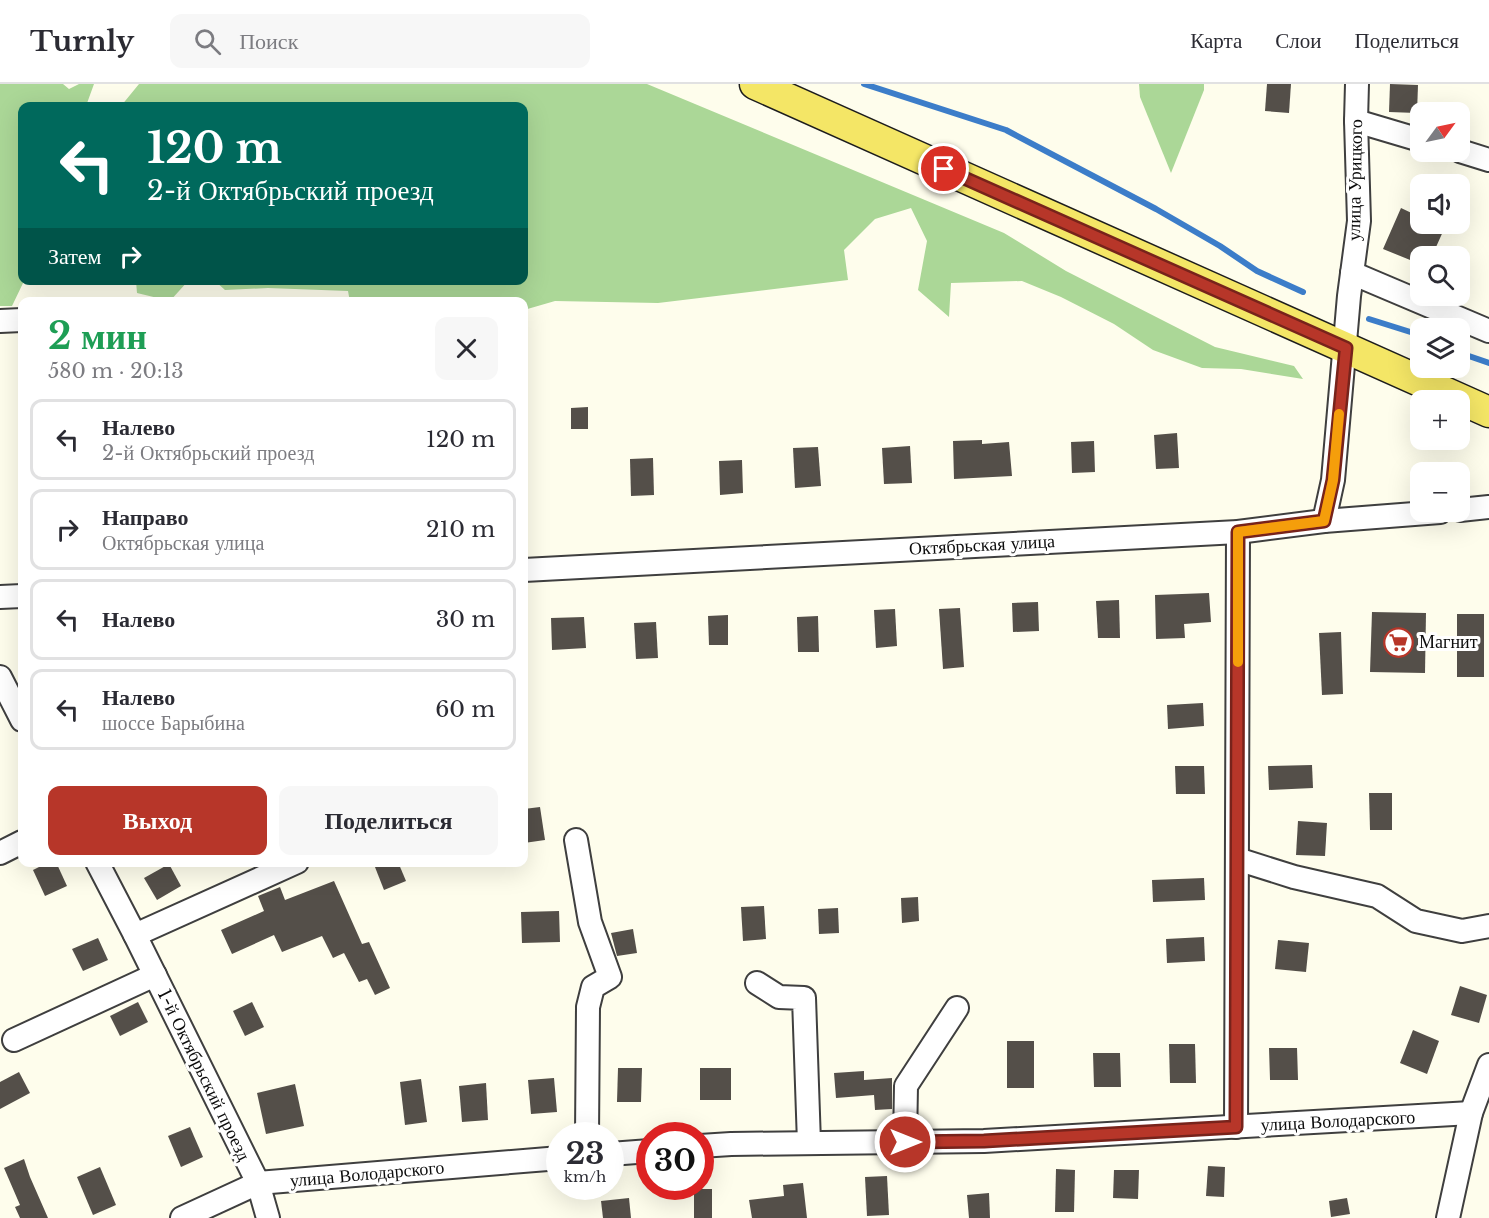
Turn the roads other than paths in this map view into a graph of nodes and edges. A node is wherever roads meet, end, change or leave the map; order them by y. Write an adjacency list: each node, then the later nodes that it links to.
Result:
1 (755, 84): 11 (main road)
2 (1357, 84): 3 (street, улица Урицкого)
3 (1356, 121): 4 (street); 7 (street, улица Урицкого)
4 (1410, 137)
5 (1470, 153): 6 (street)
6 (1487, 156)
7 (1352, 273): 10 (street); 11 (street, улица Урицкого)
8 (18, 320): 9 (street)
9 (0, 321)
10 (1489, 331)
11 (1346, 348): 12 (main road); 16 (street, улица Урицкого)
12 (1489, 412)
13 (1489, 507): 14 (street)
14 (1470, 509)
15 (1410, 514): 16 (street, Октябрьская улица)
16 (1324, 521): 17 (street, Октябрьская улица)
17 (1238, 532): 18 (street, Октябрьская улица); 26 (street)
18 (528, 570)
19 (18, 596): 20 (street)
20 (0, 597)
21 (0, 677): 22 (street)
22 (18, 712)
23 (576, 840): 37 (street)
24 (18, 844): 25 (street)
25 (0, 853)
26 (1237, 859): 29 (street); 38 (street)
27 (100, 867): 30 (street, 1-й Октябрьский проезд)
28 (286, 867): 30 (street)
29 (1489, 926)
30 (135, 935): 31 (street, 1-й Октябрьский проезд)
31 (155, 975): 34 (street); 43 (street, 1-й Октябрьский проезд)
32 (756, 983): 40 (street)
33 (957, 1008): 39 (street)
34 (14, 1040)
35 (1489, 1065): 36 (street)
36 (1472, 1113): 38 (street, улица Володарского); 46 (street)
37 (587, 1122)
38 (1236, 1127): 39 (street, улица Володарского)
39 (905, 1142): 40 (street, улица Володарского)
40 (809, 1143): 41 (street, улица Володарского)
41 (714, 1145)
42 (546, 1159): 43 (street, улица Володарского)
43 (258, 1183): 44 (street, улица Володарского); 45 (street, 1-й Октябрьский проезд)
44 (182, 1218)
45 (268, 1218)
46 (1448, 1218)

